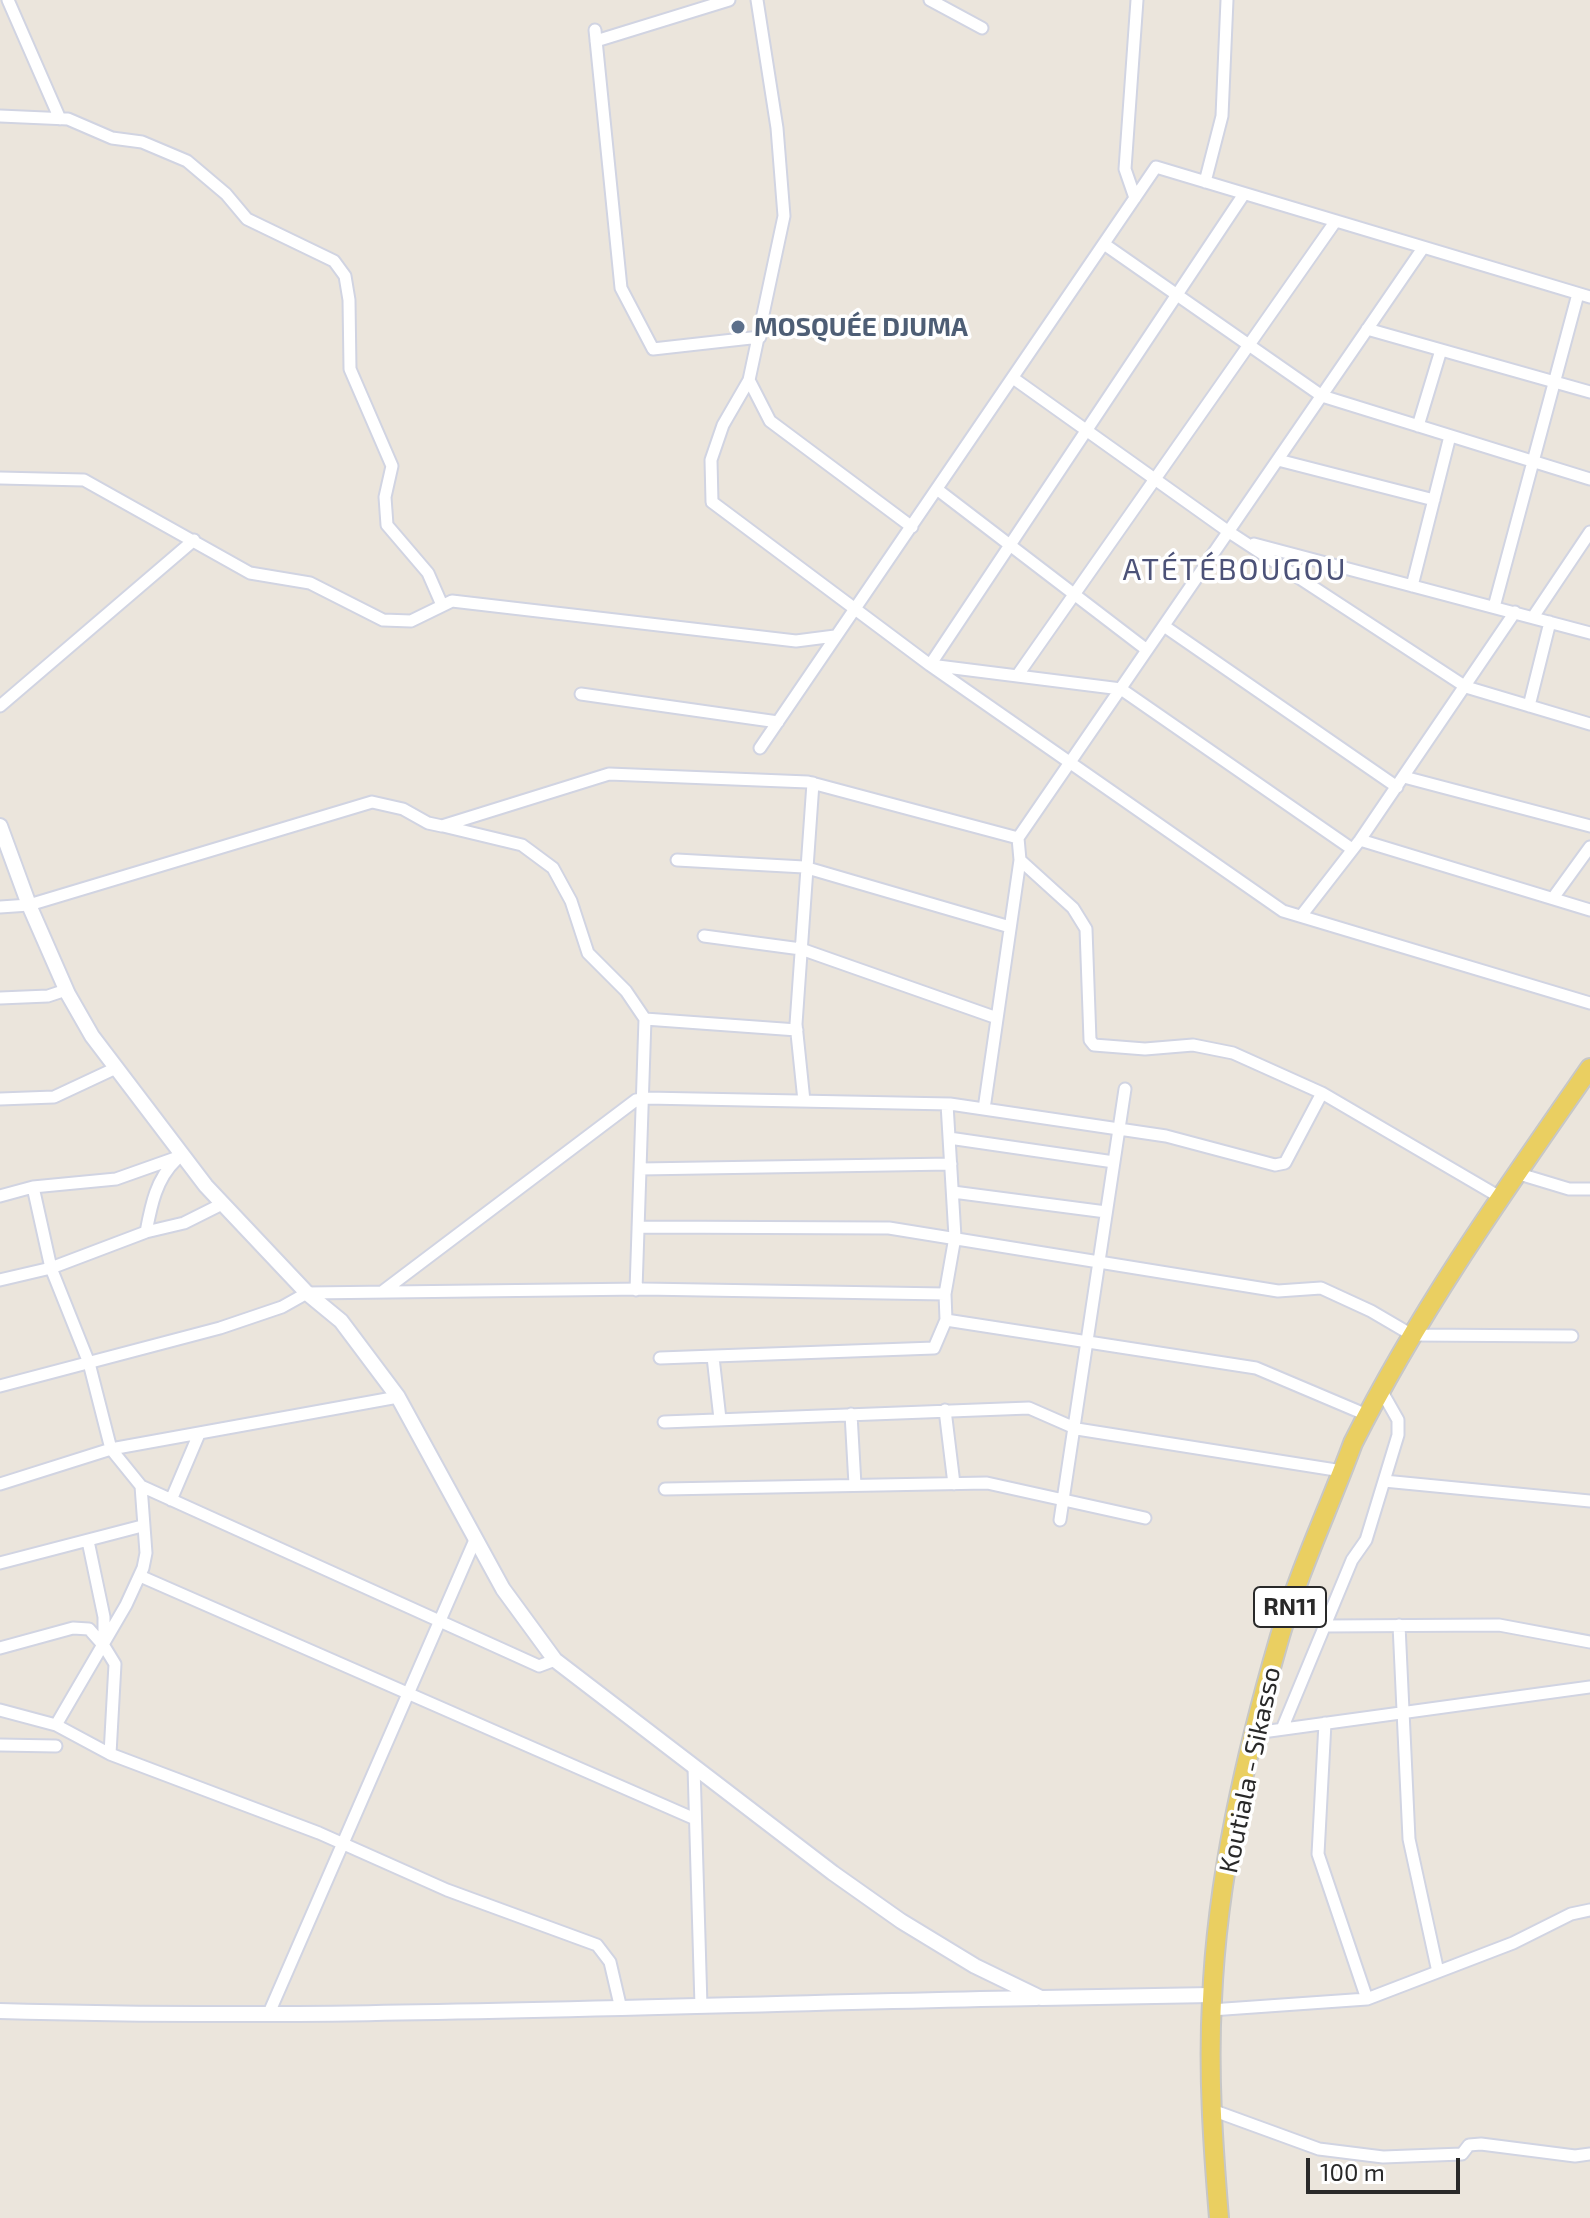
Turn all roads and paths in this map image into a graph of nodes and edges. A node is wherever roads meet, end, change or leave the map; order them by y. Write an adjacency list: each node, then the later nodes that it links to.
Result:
1 (8, 0): 9 (street)
2 (729, 0): 20 (street)
3 (757, 0): 20 (street)
4 (930, 0): 7 (street)
5 (1137, 0): 12 (street)
6 (1227, 0): 10 (street)
7 (982, 28)
8 (0, 116): 9 (street)
9 (60, 119): 47 (street)
10 (1205, 182): 11 (street); 12 (street)
11 (1244, 194): 13 (street); 16 (street)
12 (1135, 198): 14 (street)
13 (1335, 222): 15 (street); 21 (street)
14 (1104, 244): 16 (street); 23 (street)
15 (1423, 248): 17 (street); 19 (street)
16 (1176, 294): 21 (street); 29 (street)
17 (1578, 294): 18 (street); 25 (street)
18 (1590, 297)
19 (1367, 329): 22 (street); 27 (street)
20 (760, 337): 24 (street)
21 (1249, 344): 27 (street); 34 (street)
22 (1441, 350): 25 (street); 28 (street)
23 (1013, 378): 29 (street); 36 (street)
24 (749, 380): 38 (street); 48 (street)
25 (1554, 381): 26 (street); 32 (street)
26 (1590, 392)
27 (1322, 396): 28 (street); 31 (street)
28 (1418, 426): 30 (street)
29 (1084, 429): 34 (street); 43 (street)
30 (1450, 436): 32 (street); 37 (street)
31 (1278, 460): 37 (street); 39 (street)
32 (1533, 461): 35 (street); 49 (street)
33 (0, 478): 41 (street)
34 (1154, 478): 39 (street); 46 (street)
35 (1590, 479)
36 (938, 490): 38 (street); 43 (street)
37 (1434, 500): 45 (street)
38 (912, 527): 48 (street)
39 (1229, 532): 42 (street); 53 (street)
40 (1590, 532): 44 (street)
41 (194, 540): 47 (street); 62 (street)
42 (1245, 542): 45 (street); 59 (street)
43 (1009, 544): 46 (street); 57 (street)
44 (1586, 545): 51 (street)
45 (1412, 586): 49 (street)
46 (1073, 593): 56 (street); 58 (street)
47 (442, 605): 55 (street)
48 (854, 607): 55 (street); 57 (street)
49 (1494, 607): 50 (street)
50 (1515, 612): 51 (street); 59 (street)
51 (1533, 617): 52 (street)
52 (1550, 622): 54 (street); 63 (street)
53 (1164, 626): 56 (street); 68 (street)
54 (1590, 633)
55 (835, 636): 64 (street)
56 (1147, 650): 60 (street)
57 (930, 665): 58 (street); 67 (street)
58 (1017, 676): 60 (street)
59 (1466, 687): 63 (street); 68 (street)
60 (1121, 689): 67 (street); 74 (street)
61 (581, 694): 64 (street)
62 (0, 706)
63 (1529, 706): 65 (street)
64 (778, 722): 66 (street)
65 (1590, 724)
66 (760, 748)
67 (1071, 761): 73 (street); 83 (street)
68 (1400, 782): 71 (street); 74 (street)
69 (813, 783): 70 (street); 73 (street); 78 (street)
70 (442, 826): 80 (street); 91 (street)
71 (1590, 826)
72 (1, 830): 80 (street)
73 (1018, 838): 77 (street)
74 (1356, 844): 79 (street); 83 (street)
75 (1590, 847): 79 (street)
76 (677, 860): 78 (street)
77 (1020, 860): 84 (street); 96 (street)
78 (807, 868): 84 (street); 86 (street)
79 (1553, 898): 82 (street)
80 (29, 905): 81 (street); 87 (street)
81 (0, 907)
82 (1590, 910)
83 (1301, 916): 89 (street)
84 (1010, 927): 90 (street)
85 (704, 936): 86 (street)
86 (801, 949): 90 (street); 92 (street)
87 (66, 990): 88 (street); 93 (street)
88 (0, 998)
89 (1590, 1003)
90 (997, 1018): 101 (street)
91 (645, 1019): 92 (street); 97 (street)
92 (797, 1030): 99 (street)
93 (116, 1068): 98 (street); 104 (street)
94 (1590, 1068): 108 (main road, Koutiala - Sikasso / RN11)
95 (1125, 1089): 102 (street)
96 (1322, 1093): 102 (street); 113 (street)
97 (643, 1098): 99 (street); 107 (street); 123 (street)
98 (0, 1099)
99 (804, 1101): 100 (street)
100 (947, 1104): 101 (street); 103 (street)
101 (984, 1109): 102 (street)
102 (1119, 1128): 105 (street)
103 (949, 1138): 105 (street); 106 (street)
104 (181, 1156): 109 (street); 114 (street); 117 (street)
105 (1114, 1162): 115 (street)
106 (951, 1164): 107 (street); 111 (street)
107 (640, 1169): 116 (street)
108 (1516, 1173): 110 (street); 113 (main road, Koutiala - Sikasso / RN11)
109 (33, 1187): 112 (street); 120 (street)
110 (1590, 1189)
111 (953, 1192): 115 (street); 118 (street)
112 (0, 1196)
113 (1498, 1196): 127 (main road, Koutiala - Sikasso / RN11)
114 (222, 1204): 117 (street); 124 (street)
115 (1106, 1212): 119 (street)
116 (638, 1227): 118 (street); 122 (street)
117 (146, 1232): 120 (street)
118 (955, 1237): 119 (street); 125 (street)
119 (1099, 1260): 127 (street); 129 (street)
120 (51, 1268): 121 (street); 132 (street)
121 (0, 1280)
122 (636, 1290): 123 (street); 125 (street)
123 (382, 1292): 124 (street)
124 (307, 1293): 132 (street); 135 (street)
125 (945, 1294): 126 (street)
126 (946, 1320): 129 (street); 130 (street)
127 (1412, 1335): 128 (street); 134 (main road, Koutiala - Sikasso / RN11)
128 (1572, 1336)
129 (1087, 1342): 138 (street); 141 (street)
130 (713, 1357): 131 (street); 139 (street)
131 (660, 1358)
132 (89, 1363): 133 (street); 143 (street)
133 (0, 1386)
134 (1381, 1390): 138 (main road, Koutiala - Sikasso / RN11); 145 (street)
135 (398, 1397): 142 (street); 157 (street)
136 (945, 1410): 137 (street); 141 (street); 147 (street)
137 (851, 1414): 139 (street); 148 (street)
138 (1367, 1415): 144 (main road, Koutiala - Sikasso / RN11)
139 (720, 1419): 140 (street)
140 (664, 1422)
141 (1074, 1428): 144 (street); 152 (street)
142 (199, 1434): 143 (street); 151 (street)
143 (111, 1449): 146 (street); 149 (street)
144 (1342, 1471): 175 (main road, Koutiala - Sikasso / RN11)
145 (1384, 1481): 153 (street); 163 (street)
146 (0, 1484)
147 (954, 1484): 148 (street); 152 (street)
148 (855, 1485): 150 (street)
149 (141, 1486): 151 (street); 156 (street)
150 (665, 1489)
151 (171, 1500): 161 (street)
152 (1063, 1500): 154 (street); 155 (street)
153 (1590, 1501)
154 (1145, 1518)
155 (1060, 1520)
156 (142, 1526): 158 (street); 160 (street)
157 (475, 1540): 161 (street); 167 (street)
158 (88, 1541): 159 (street); 165 (street)
159 (0, 1563)
160 (140, 1576): 165 (street); 169 (street)
161 (440, 1621): 167 (street); 169 (street)
162 (1399, 1625): 163 (street); 164 (street); 171 (street)
163 (1325, 1626): 174 (street)
164 (1590, 1642)
165 (104, 1646): 166 (street); 173 (street); 178 (street)
166 (0, 1648)
167 (555, 1660): 179 (street)
168 (1590, 1687): 171 (street)
169 (408, 1693): 180 (street); 181 (street)
170 (0, 1710): 173 (street)
171 (1403, 1712): 172 (street); 183 (street)
172 (1325, 1723): 174 (street); 185 (street)
173 (56, 1725): 178 (street)
174 (1282, 1729): 175 (street)
175 (1255, 1733): 186 (main road, Koutiala - Sikasso / RN11)
176 (0, 1745): 177 (street)
177 (56, 1746)
178 (110, 1754): 181 (street)
179 (694, 1767): 180 (street); 184 (street)
180 (695, 1819): 187 (street)
181 (343, 1843): 188 (street); 190 (street)
182 (1590, 1910): 183 (street)
183 (1438, 1972): 185 (street)
184 (1041, 1998): 186 (street); 187 (street)
185 (1367, 1999): 186 (street)
186 (1212, 2003): 191 (main road, Koutiala - Sikasso / RN11)
187 (701, 2006): 188 (street)
188 (621, 2008): 190 (street)
189 (0, 2011): 190 (street)
190 (269, 2013)
191 (1212, 2110): 192 (street); 193 (main road, Koutiala - Sikasso / RN11)
192 (1590, 2154)
193 (1219, 2218)

